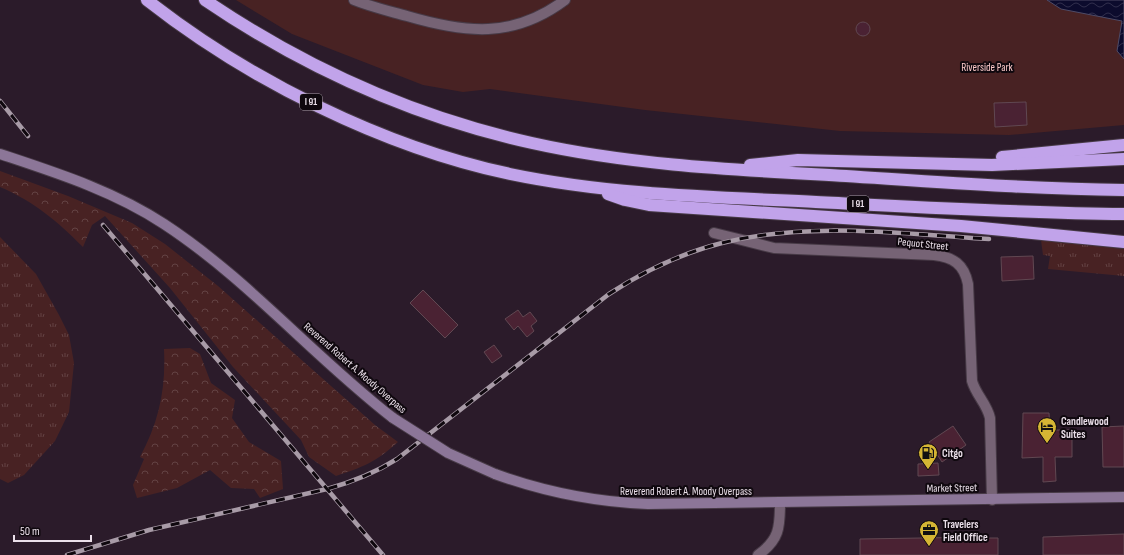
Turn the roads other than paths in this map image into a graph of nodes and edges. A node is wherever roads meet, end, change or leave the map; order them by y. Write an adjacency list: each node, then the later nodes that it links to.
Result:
1 (148, 0): 10 (highway, I 91)
2 (205, 0): 9 (highway)
3 (354, 0): 4 (street)
4 (565, 0)
5 (1124, 145): 8 (highway)
6 (0, 154): 17 (main road, Reverend Robert A. Moody Overpass, bridge)
7 (1124, 159): 8 (highway)
8 (946, 163): 9 (highway)
9 (730, 169): 11 (highway)
10 (592, 187): 12 (highway, I 91); 14 (highway)
11 (1124, 190)
12 (1124, 214)
13 (714, 234): 16 (street, Pequot Street)
14 (1124, 242)
15 (1124, 497): 16 (main road, Market Street)
16 (992, 500): 17 (main road, Market Street)
17 (780, 503): 18 (street)
18 (758, 555)

